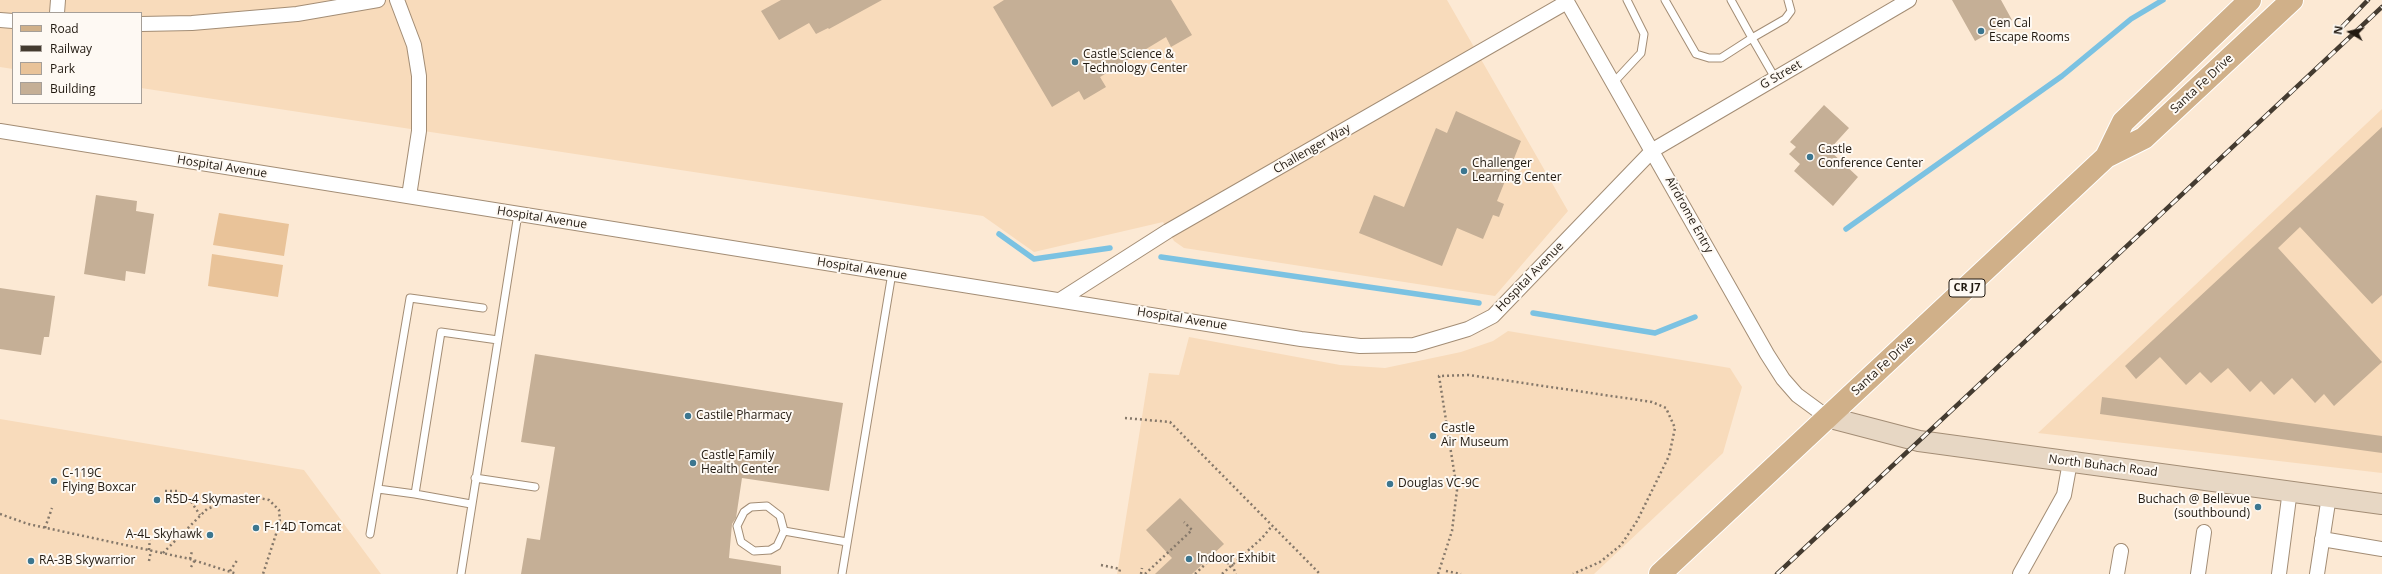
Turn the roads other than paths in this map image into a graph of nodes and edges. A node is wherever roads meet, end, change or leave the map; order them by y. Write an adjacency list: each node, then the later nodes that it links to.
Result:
1 (58, 0): 12 (street)
2 (378, 0): 15 (street)
3 (397, 0): 22 (street)
4 (1627, 0): 18 (lane)
5 (1665, 0): 16 (lane)
6 (1731, 0): 16 (lane)
7 (1788, 0): 16 (lane)
8 (1908, 0): 17 (street, G Street)
9 (2250, 0): 21 (main road, Santa Fe Drive / CR J7)
10 (2292, 0): 21 (main road, Santa Fe Drive / CR J7)
11 (1567, 1): 18 (street, Airdrome Entry); 25 (street, Challenger Way)
12 (57, 12)
13 (0, 20): 14 (street)
14 (12, 21)
15 (142, 24)
16 (1752, 38): 17 (lane)
17 (1775, 78): 20 (street, G Street)
18 (1614, 82): 20 (street, Airdrome Entry)
19 (0, 131): 22 (street, Hospital Avenue)
20 (1653, 150): 25 (street, Hospital Avenue); 28 (street, Airdrome Entry)
21 (2106, 157): 28 (main road, Santa Fe Drive / CR J7)
22 (409, 196): 23 (street, Hospital Avenue)
23 (518, 214): 24 (street, Hospital Avenue); 27 (lane)
24 (892, 273): 25 (street, Hospital Avenue); 42 (lane)
25 (1060, 300)
26 (484, 308): 32 (lane)
27 (498, 340): 30 (lane); 34 (lane)
28 (1827, 417): 29 (main road, North Buhach Road); 47 (main road, Santa Fe Drive / CR J7)
29 (2070, 462): 33 (main road, North Buhach Road); 48 (street)
30 (475, 478): 31 (lane); 36 (lane)
31 (535, 487)
32 (378, 489): 34 (lane); 40 (lane)
33 (2290, 490): 35 (main road, North Buhach Road); 51 (street)
34 (415, 494): 36 (lane)
35 (2329, 496): 37 (main road, North Buhach Road); 41 (street)
36 (471, 504): 45 (lane)
37 (2382, 504)
38 (784, 531): 38 (lane); 42 (lane)
39 (2204, 532): 50 (street)
40 (370, 534)
41 (2322, 539): 43 (street); 52 (street)
42 (847, 542): 46 (lane)
43 (2382, 549)
44 (2121, 551): 49 (street)
45 (461, 574)
46 (842, 574)
47 (1660, 574)
48 (2020, 574)
49 (2117, 574)
50 (2198, 574)
51 (2279, 574)
52 (2317, 574)

